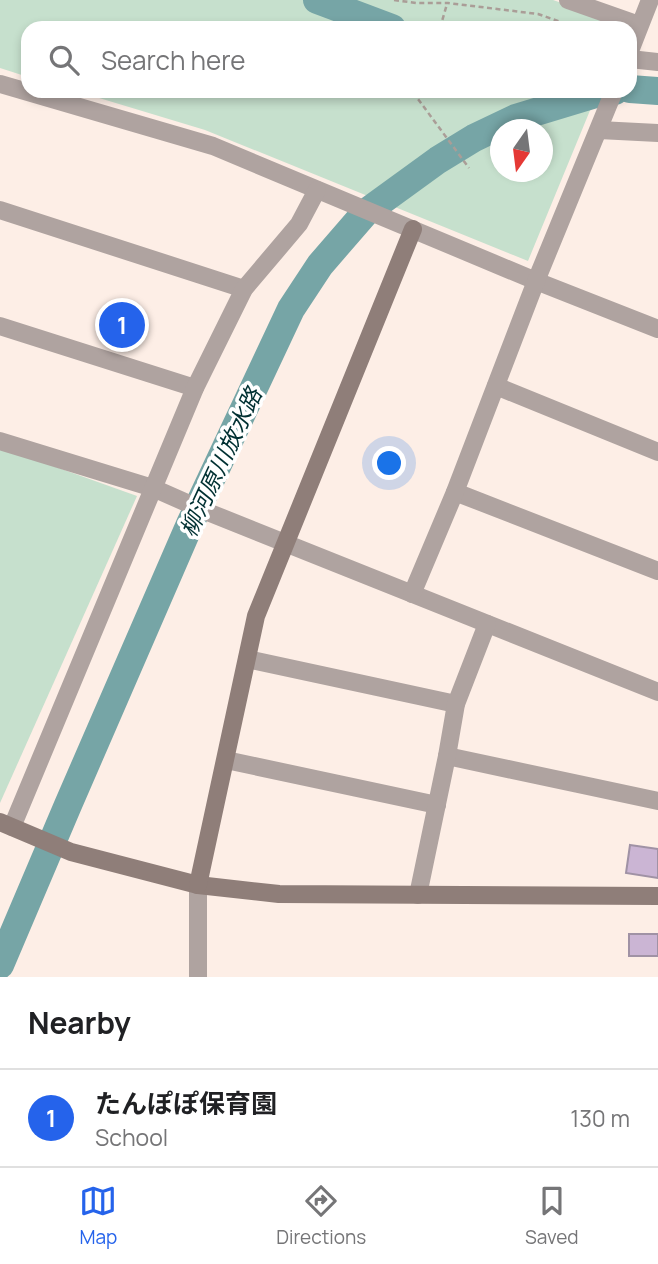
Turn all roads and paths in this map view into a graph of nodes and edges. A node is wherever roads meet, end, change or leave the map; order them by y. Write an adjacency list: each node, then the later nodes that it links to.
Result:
1 (394, 0): 4 (path)
2 (568, 0): 7 (street)
3 (650, 0): 8 (street)
4 (448, 3): 5 (path); 6 (path)
5 (442, 21)
6 (558, 21)
7 (628, 21)
8 (639, 25): 9 (street)
9 (637, 31)
10 (637, 60): 11 (street)
11 (658, 62)
12 (0, 84): 13 (street)
13 (21, 90)
14 (48, 98): 20 (street)
15 (418, 98): 19 (path)
16 (611, 98): 17 (street)
17 (602, 122): 18 (street); 23 (street)
18 (658, 133)
19 (469, 168)
20 (317, 190): 22 (street); 24 (street)
21 (0, 211): 24 (street)
22 (413, 229): 23 (street); 33 (street)
23 (536, 281): 26 (street); 27 (street)
24 (244, 289): 28 (street)
25 (0, 327): 28 (street)
26 (658, 329)
27 (496, 386): 30 (street); 32 (street)
28 (195, 388): 31 (street)
29 (0, 441): 31 (street)
30 (658, 452)
31 (158, 490): 33 (street); 44 (street)
32 (455, 492): 34 (street); 35 (street)
33 (286, 543): 35 (street); 37 (street)
34 (658, 571)
35 (412, 594): 36 (street)
36 (487, 624): 38 (street); 39 (street)
37 (247, 659): 39 (street); 41 (street)
38 (658, 692)
39 (456, 704): 40 (street)
40 (447, 756): 42 (street); 43 (street)
41 (226, 760): 43 (street); 45 (street)
42 (658, 801)
43 (437, 805): 46 (street)
44 (6, 825): 45 (street)
45 (198, 885): 46 (street); 48 (street)
46 (418, 895): 47 (street)
47 (658, 896)
48 (198, 977)

